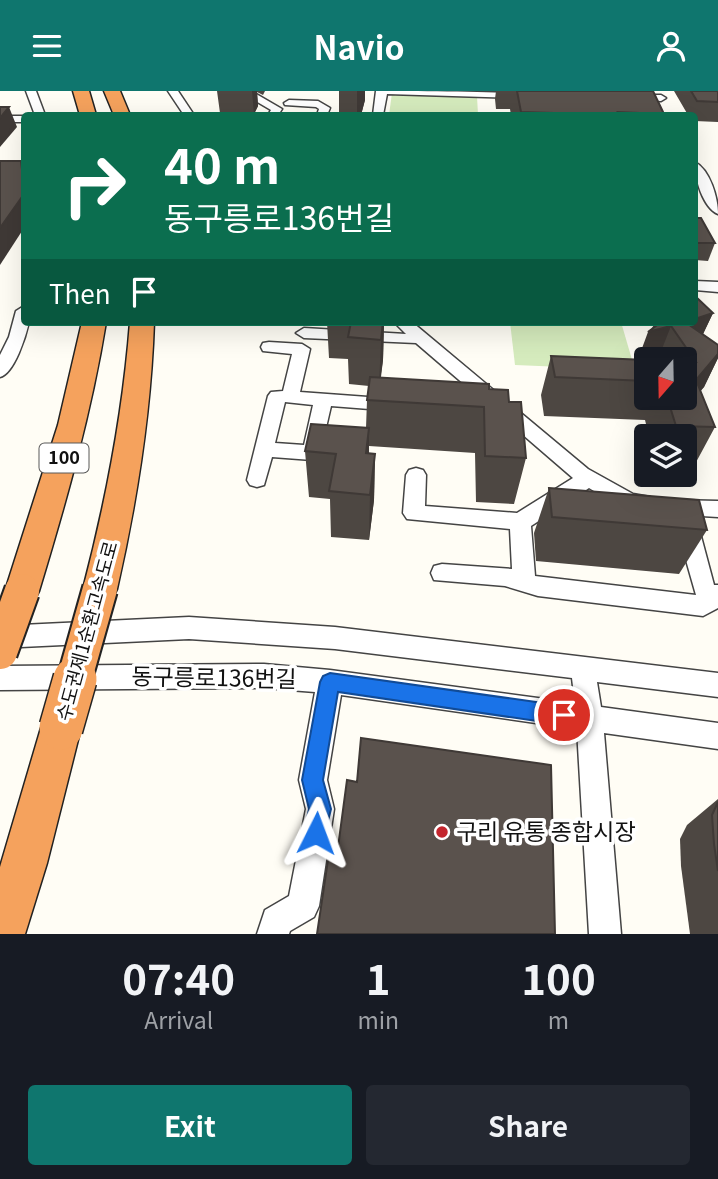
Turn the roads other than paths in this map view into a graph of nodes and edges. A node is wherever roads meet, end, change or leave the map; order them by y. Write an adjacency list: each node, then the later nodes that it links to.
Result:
1 (32, 91): 14 (street)
2 (81, 91): 15 (highway)
3 (112, 91): 16 (highway)
4 (173, 91): 17 (street)
5 (247, 91): 18 (street)
6 (381, 91): 8 (street); 20 (street)
7 (282, 92): 9 (street)
8 (528, 95)
9 (305, 97)
10 (621, 97): 11 (street)
11 (661, 99)
12 (289, 103): 19 (street)
13 (309, 110): 18 (street)
14 (39, 112)
15 (87, 112)
16 (121, 112)
17 (187, 112)
18 (275, 112)
19 (323, 112)
20 (378, 112)
21 (0, 119): 22 (street)
22 (21, 119)
23 (698, 169): 24 (street)
24 (717, 208)
25 (698, 286): 26 (street)
26 (718, 287)
27 (21, 316): 32 (street)
28 (93, 326): 51 (highway, 100, bridge)
29 (142, 326): 58 (highway, 수도권제1순환고속도로, bridge)
30 (413, 327): 31 (street); 37 (street)
31 (304, 333)
32 (8, 337): 34 (street)
33 (269, 347): 35 (street)
34 (0, 372)
35 (290, 397): 36 (street); 40 (street)
36 (323, 400): 38 (street); 40 (street)
37 (494, 400): 39 (street); 42 (street)
38 (418, 407)
39 (472, 411)
40 (264, 449): 43 (street)
41 (416, 475): 46 (street)
42 (588, 478): 44 (street); 46 (street)
43 (257, 480)
44 (683, 508): 45 (street); 49 (street)
45 (718, 509)
46 (520, 522): 48 (street)
47 (442, 573): 48 (street)
48 (524, 583): 49 (street)
49 (714, 597)
50 (0, 637): 52 (street)
51 (0, 652)
52 (583, 669): 55 (street); 56 (street)
53 (0, 678): 54 (street, 동구릉로136번길)
54 (330, 682): 56 (street, 동구릉로136번길); 61 (street)
55 (718, 685)
56 (590, 719): 57 (street, 동구릉로136번길); 62 (street)
57 (718, 736)
58 (24, 863): 59 (highway, 수도권제1순환고속도로); 60 (highway)
59 (1, 934)
60 (8, 934)
61 (273, 934)
62 (605, 934)

